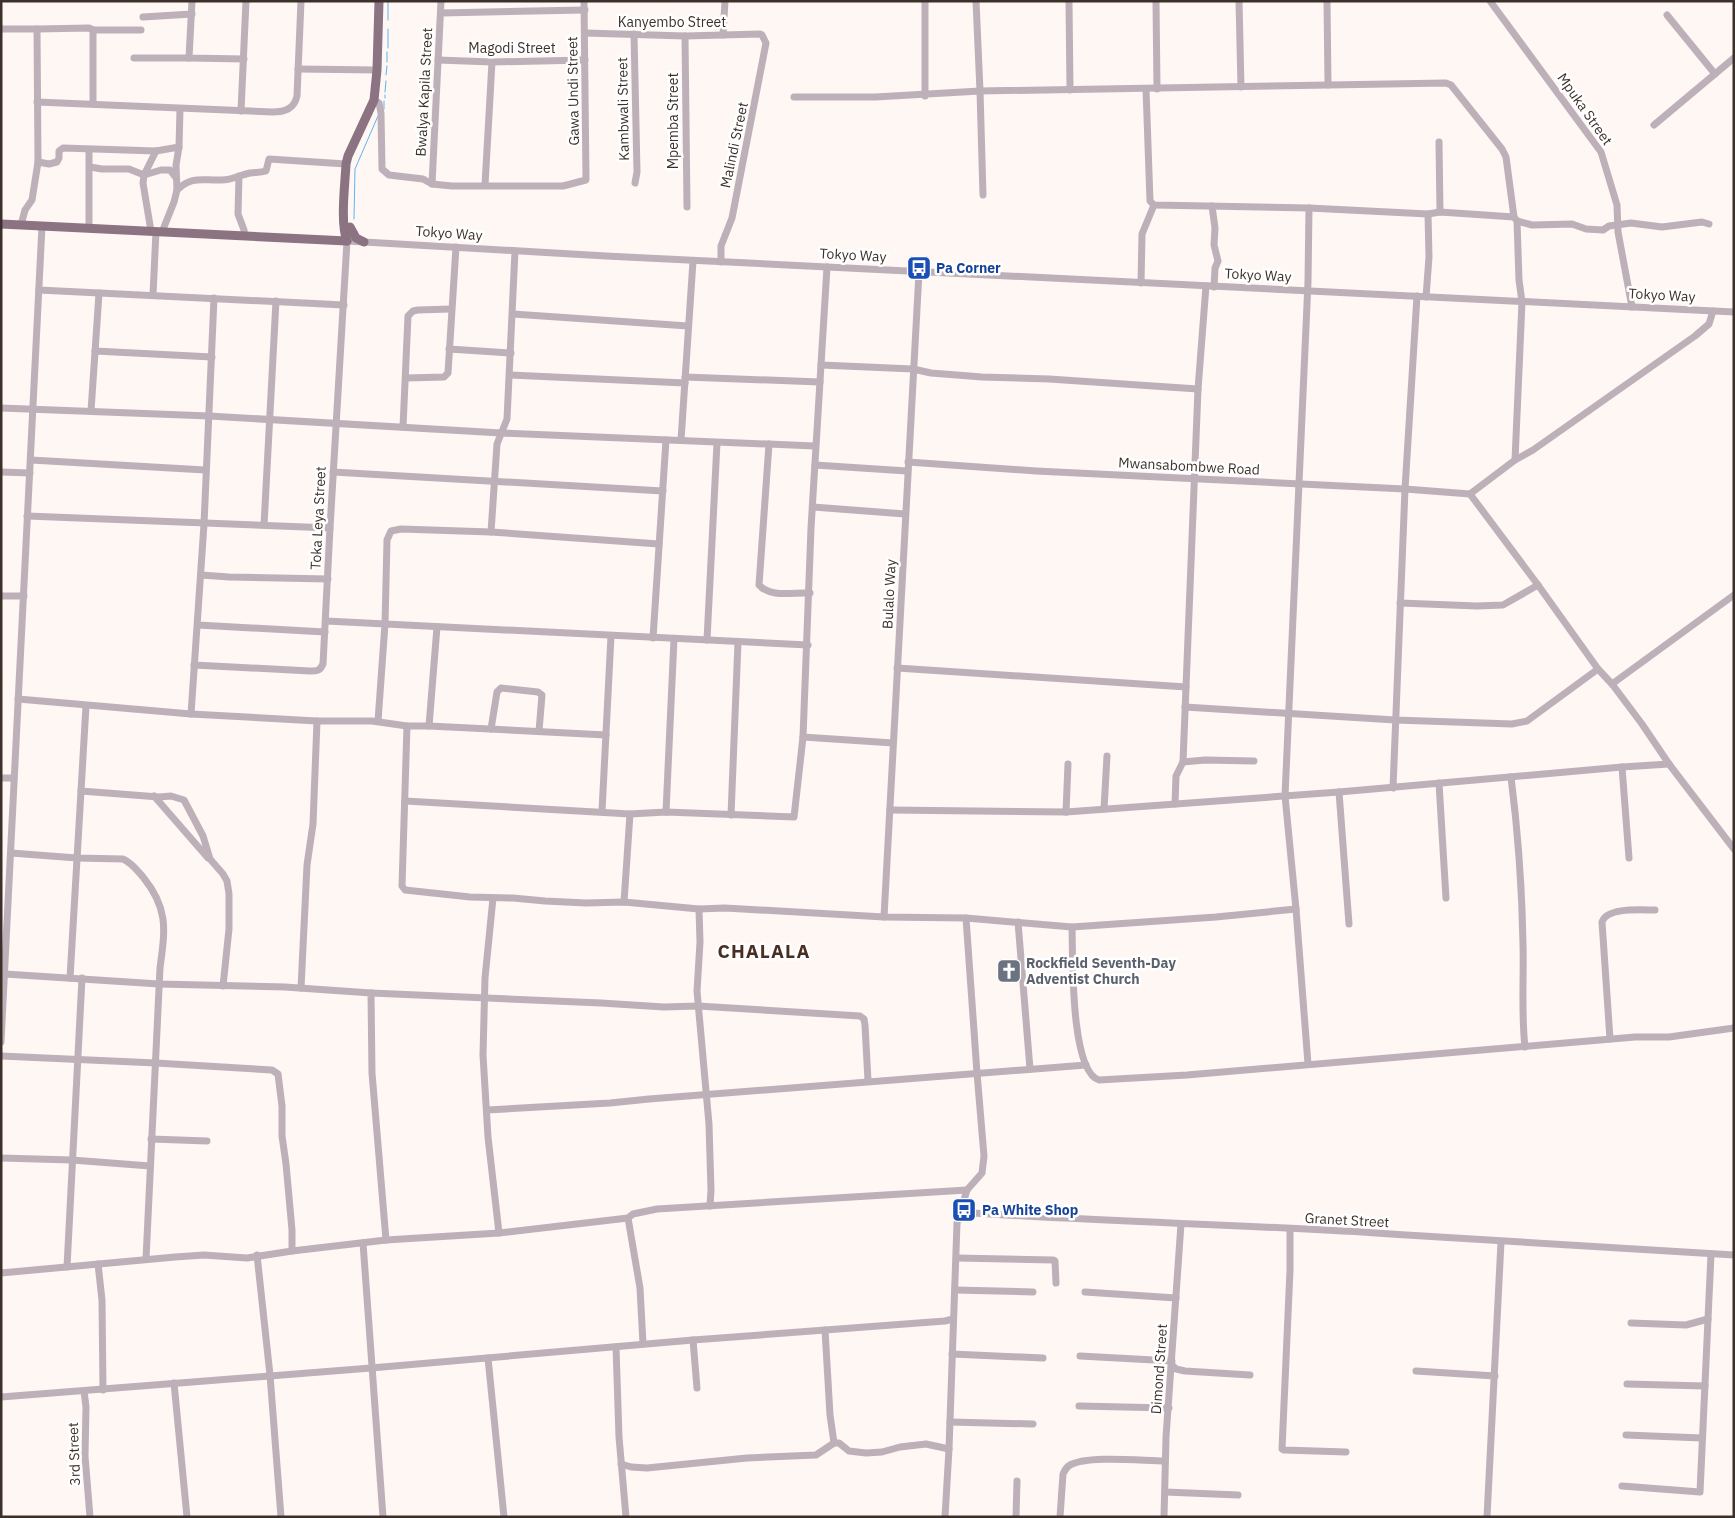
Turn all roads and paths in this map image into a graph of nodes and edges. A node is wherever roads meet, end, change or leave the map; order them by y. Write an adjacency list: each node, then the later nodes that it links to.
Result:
1 (192, 1): 18 (street)
2 (246, 1): 32 (street)
3 (301, 1): 37 (street)
4 (379, 1): 38 (main road)
5 (385, 1): 48 (main road)
6 (442, 1): 17 (street, Bwalya Kapila Street)
7 (584, 1): 16 (street, Gawa Undi Street)
8 (725, 1): 28 (street)
9 (925, 1): 46 (street)
10 (976, 1): 45 (street)
11 (1069, 1): 44 (street)
12 (1156, 1): 43 (street)
13 (1239, 1): 41 (street)
14 (1327, 1): 40 (street)
15 (1490, 1): 80 (street, Mpuka Street)
16 (584, 10): 17 (street); 25 (street, Gawa Undi Street)
17 (441, 12): 34 (street, Bwalya Kapila Street)
18 (192, 14): 20 (street); 31 (street)
19 (1667, 14): 39 (street)
20 (143, 17)
21 (1, 29): 22 (street)
22 (37, 29): 23 (street); 49 (street)
23 (93, 30): 24 (street); 50 (street)
24 (141, 30)
25 (585, 33): 26 (street, Kanyembo Street); 35 (street, Gawa Undi Street)
26 (634, 34): 29 (street, Kanyembo Street); 64 (street, Kambwali Street)
27 (760, 34): 28 (street, Kanyembo Street); 91 (street, Malindi Street)
28 (723, 35): 29 (street, Kanyembo Street)
29 (685, 36): 71 (street, Mpemba Street)
30 (134, 58): 31 (street)
31 (189, 58): 32 (street)
32 (244, 58): 52 (street)
33 (1734, 58): 39 (street)
34 (438, 60): 36 (street, Magodi Street); 65 (street, Bwalya Kapila Street)
35 (585, 60): 36 (street, Magodi Street); 66 (street, Gawa Undi Street)
36 (492, 62): 66 (street)
37 (298, 69): 38 (street); 52 (street)
38 (377, 70): 48 (main road)
39 (1715, 74): 53 (street)
40 (1328, 85): 41 (street); 75 (street)
41 (1241, 87): 43 (street)
42 (1146, 89): 43 (street); 44 (street); 69 (street)
43 (1157, 89)
44 (1070, 90): 45 (street)
45 (980, 91): 46 (street); 68 (street)
46 (925, 96): 47 (street)
47 (794, 97)
48 (376, 101): 59 (main road); 65 (street); 77 (main road)
49 (37, 102): 50 (street); 58 (street)
50 (93, 104): 51 (street)
51 (180, 109): 52 (street); 55 (street)
52 (241, 110)
53 (1654, 125)
54 (1438, 142): 73 (street)
55 (179, 147): 57 (street); 63 (street)
56 (89, 150): 57 (street); 58 (street); 60 (street)
57 (156, 151): 61 (street)
58 (38, 162): 79 (street)
59 (346, 164): 62 (street); 77 (main road)
60 (90, 167): 61 (street); 82 (street)
61 (144, 175): 63 (street); 83 (street)
62 (239, 176): 67 (street); 84 (street)
63 (177, 180): 67 (street)
64 (635, 183)
65 (432, 184): 66 (street)
66 (485, 185)
67 (177, 190): 83 (street)
68 (983, 195)
69 (1154, 205): 70 (street); 94 (street)
70 (1212, 206): 72 (street); 96 (street)
71 (687, 207)
72 (1309, 208): 74 (street); 98 (street)
73 (1440, 212): 74 (street); 75 (street)
74 (1428, 214): 102 (street)
75 (1516, 219): 80 (street); 105 (street)
76 (1, 224): 79 (main road, Tokyo Way)
77 (347, 224): 85 (main road); 86 (main road); 87 (main road)
78 (1709, 224): 80 (street)
79 (21, 225): 81 (main road, Tokyo Way)
80 (1618, 225): 107 (street, Mpuka Street)
81 (42, 226): 82 (main road, Tokyo Way); 97 (street)
82 (89, 228): 83 (main road, Tokyo Way)
83 (156, 231): 84 (main road, Tokyo Way); 100 (street)
84 (245, 236): 85 (main road, Tokyo Way)
85 (332, 241): 86 (main road, Tokyo Way)
86 (347, 241): 87 (street, Tokyo Way); 106 (street, Toka Leya Street)
87 (364, 242): 88 (street, Tokyo Way)
88 (456, 247): 89 (street, Tokyo Way); 108 (street)
89 (515, 251): 90 (street, Tokyo Way); 111 (street)
90 (693, 260): 91 (street, Tokyo Way); 112 (street)
91 (721, 262): 92 (street, Tokyo Way)
92 (826, 267): 93 (street, Tokyo Way); 117 (street)
93 (919, 272): 94 (street, Tokyo Way); 118 (street, Bulalo Way)
94 (1141, 283): 95 (street, Tokyo Way)
95 (1206, 286): 96 (street, Tokyo Way); 123 (street)
96 (1214, 286): 98 (street, Tokyo Way)
97 (39, 290): 99 (street); 125 (street)
98 (1307, 292): 101 (street, Tokyo Way); 148 (street)
99 (99, 293): 100 (street); 114 (street)
100 (152, 295): 103 (street)
101 (1417, 296): 102 (street, Tokyo Way); 149 (street)
102 (1426, 297): 105 (street, Tokyo Way)
103 (214, 298): 104 (street); 116 (street)
104 (276, 301): 106 (street); 128 (street)
105 (1522, 302): 107 (street, Tokyo Way); 138 (street)
106 (344, 305): 129 (street, Toka Leya Street)
107 (1632, 307): 109 (street, Tokyo Way)
108 (451, 309): 113 (street); 120 (street)
109 (1713, 311): 110 (street, Tokyo Way); 138 (street)
110 (1734, 312)
111 (513, 314): 112 (street); 115 (street)
112 (688, 326): 121 (street)
113 (449, 349): 115 (street); 120 (street)
114 (95, 351): 116 (street); 126 (street)
115 (510, 353): 119 (street)
116 (212, 357): 127 (street)
117 (821, 365): 118 (street); 122 (street)
118 (913, 369): 123 (street); 139 (street, Bulalo Way)
119 (510, 375): 121 (street); 131 (street)
120 (406, 378): 130 (street)
121 (685, 380): 122 (street); 133 (street)
122 (820, 382): 136 (street)
123 (1198, 388): 146 (street)
124 (1, 408): 125 (street)
125 (33, 409): 126 (street); 137 (street)
126 (91, 411): 127 (street)
127 (209, 416): 128 (street); 141 (street)
128 (270, 420): 129 (street); 156 (street)
129 (336, 422): 130 (street); 145 (street, Toka Leya Street)
130 (403, 427): 131 (street)
131 (501, 433): 132 (street); 147 (street)
132 (666, 440): 133 (street); 150 (street)
133 (681, 440): 134 (street)
134 (717, 443): 135 (street); 176 (street)
135 (769, 444): 136 (street); 163 (street)
136 (815, 446): 140 (street)
137 (31, 460): 141 (street); 144 (street)
138 (1515, 460): 151 (street)
139 (908, 462): 142 (street, Bulalo Way); 146 (street, Mwansabombwe Road)
140 (815, 465): 142 (street); 152 (street)
141 (205, 470): 155 (street)
142 (907, 471): 153 (street, Bulalo Way)
143 (1, 472): 144 (street)
144 (30, 472): 154 (street)
145 (333, 472): 147 (street); 157 (street, Toka Leya Street)
146 (1194, 479): 148 (street, Mwansabombwe Road); 183 (street)
147 (494, 482): 150 (street); 158 (street)
148 (1299, 484): 149 (street, Mwansabombwe Road); 188 (street)
149 (1405, 489): 151 (street, Mwansabombwe Road); 167 (street)
150 (663, 491): 159 (street)
151 (1470, 494): 162 (street)
152 (813, 507): 153 (street); 163 (street)
153 (906, 514): 180 (street, Bulalo Way)
154 (27, 516): 155 (street); 166 (street)
155 (204, 524): 156 (street); 160 (street)
156 (264, 525): 157 (street)
157 (330, 528): 161 (street, Toka Leya Street)
158 (490, 532): 159 (street); 169 (street)
159 (659, 544): 174 (street)
160 (201, 575): 161 (street); 170 (street)
161 (328, 579): 168 (street, Toka Leya Street)
162 (1538, 585): 167 (street); 181 (street)
163 (810, 593): 178 (street)
164 (1734, 595): 182 (street)
165 (1, 596): 166 (street)
166 (24, 596): 184 (street)
167 (1400, 603): 189 (street)
168 (326, 621): 169 (street); 172 (street, Toka Leya Street)
169 (385, 624): 171 (street); 191 (street)
170 (198, 625): 172 (street); 179 (street)
171 (437, 627): 173 (street); 193 (street)
172 (325, 632): 179 (street, Toka Leya Street)
173 (611, 636): 174 (street); 196 (street)
174 (653, 638): 175 (street)
175 (674, 639): 176 (street); 219 (street)
176 (707, 640): 177 (street)
177 (738, 642): 178 (street); 222 (street)
178 (808, 645): 197 (street)
179 (194, 665): 187 (street)
180 (896, 668): 183 (street); 198 (street, Bulalo Way)
181 (1598, 669): 182 (street); 189 (street)
182 (1612, 684): 203 (street)
183 (1186, 687): 186 (street)
184 (18, 699): 185 (street); 207 (street)
185 (86, 706): 187 (street); 210 (street)
186 (1185, 707): 188 (street); 201 (street)
187 (192, 714): 190 (street)
188 (1288, 714): 189 (street); 213 (street)
189 (1395, 720): 209 (street)
190 (317, 721): 191 (street); 245 (street)
191 (378, 721): 192 (street)
192 (407, 726): 193 (street); 214 (street)
193 (429, 726): 194 (street)
194 (491, 729): 195 (street); 195 (street)
195 (539, 731): 196 (street)
196 (606, 736): 218 (street)
197 (803, 737): 198 (street); 222 (street)
198 (893, 743): 217 (street, Bulalo Way)
199 (1107, 756): 216 (street)
200 (1254, 761): 201 (street)
201 (1183, 762): 215 (street)
202 (1068, 764): 220 (street)
203 (1669, 764): 204 (street); 223 (street)
204 (1622, 767): 205 (street); 226 (street)
205 (1511, 777): 208 (street); 252 (street)
206 (1, 778): 207 (street)
207 (14, 778): 224 (street)
208 (1439, 783): 209 (street); 229 (street)
209 (1393, 788): 211 (street)
210 (81, 792): 212 (street); 225 (street)
211 (1339, 792): 213 (street); 237 (street)
212 (154, 796): 227 (street); 227 (street)
213 (1285, 796): 215 (street); 232 (street)
214 (405, 801): 218 (street); 228 (street)
215 (1175, 804): 216 (street)
216 (1104, 809): 220 (street)
217 (890, 810): 220 (street); 234 (street, Bulalo Way)
218 (602, 811): 221 (street)
219 (666, 812): 221 (street); 222 (street)
220 (1066, 812)
221 (630, 814): 230 (street)
222 (731, 815)
223 (1734, 849)
224 (11, 853): 225 (street); 238 (street)
225 (77, 858): 240 (street); 243 (street)
226 (1629, 858)
227 (211, 862): 244 (street)
228 (493, 898): 230 (street); 247 (street)
229 (1446, 898)
230 (624, 902): 231 (street)
231 (699, 909): 234 (street); 248 (street)
232 (1296, 909): 239 (street); 256 (street)
233 (1655, 910): 250 (street)
234 (884, 917): 235 (street)
235 (966, 918): 236 (street); 259 (street)
236 (1018, 922): 239 (street); 258 (street)
237 (1350, 924)
238 (4, 927): 242 (street)
239 (1072, 927): 257 (street)
240 (70, 978): 241 (street); 242 (street)
241 (82, 978): 243 (street); 254 (street)
242 (3, 980): 251 (street)
243 (159, 984): 244 (street); 255 (street)
244 (223, 986): 245 (street)
245 (301, 988): 246 (street)
246 (371, 993): 247 (street); 275 (street)
247 (484, 998): 248 (street); 262 (street)
248 (698, 1006): 260 (street); 261 (street)
249 (1734, 1028): 250 (street)
250 (1610, 1039): 252 (street)
251 (1, 1042)
252 (1525, 1047): 256 (street)
253 (1, 1056): 254 (street)
254 (77, 1061): 255 (street); 266 (street)
255 (156, 1063): 263 (street); 278 (street)
256 (1308, 1064): 257 (street)
257 (1086, 1065): 258 (street)
258 (1030, 1069): 259 (street)
259 (976, 1073): 260 (street); 268 (street)
260 (868, 1081): 261 (street)
261 (705, 1094): 262 (street); 269 (street)
262 (487, 1110): 274 (street)
263 (151, 1140): 264 (street); 267 (street)
264 (208, 1141)
265 (1, 1158): 266 (street)
266 (72, 1160): 267 (street); 285 (street)
267 (150, 1166): 283 (street)
268 (967, 1190): 269 (street); 270 (street)
269 (710, 1206): 271 (street)
270 (959, 1212): 272 (street, Granet Street); 282 (street)
271 (628, 1218): 274 (street); 297 (street)
272 (1181, 1224): 273 (street, Granet Street); 291 (street, Dimond Street)
273 (1290, 1229): 276 (street, Granet Street); 324 (street)
274 (499, 1233): 275 (street)
275 (386, 1240): 277 (street)
276 (1501, 1242): 279 (street, Granet Street); 308 (street)
277 (363, 1243): 278 (street); 304 (street)
278 (292, 1250): 280 (street)
279 (1712, 1254): 281 (street, Granet Street); 293 (street)
280 (257, 1255): 283 (street); 307 (street)
281 (1734, 1255)
282 (956, 1258): 287 (street); 288 (street)
283 (146, 1259): 284 (street)
284 (98, 1264): 285 (street); 313 (street)
285 (67, 1267): 286 (street)
286 (1, 1273)
287 (1056, 1283)
288 (955, 1290): 289 (street); 292 (street)
289 (1033, 1292)
290 (1085, 1292): 291 (street)
291 (1176, 1298): 303 (street, Dimond Street)
292 (953, 1319): 295 (street); 299 (street)
293 (1708, 1319): 294 (street); 311 (street)
294 (1631, 1324)
295 (825, 1330): 296 (street); 322 (street)
296 (693, 1340): 297 (street); 312 (street)
297 (643, 1344): 298 (street)
298 (616, 1347): 301 (street); 326 (street)
299 (952, 1354): 302 (street); 318 (street)
300 (1080, 1356): 303 (street)
301 (488, 1358): 304 (street); 335 (street)
302 (1043, 1358)
303 (1172, 1363): 306 (street); 317 (street, Dimond Street)
304 (372, 1368): 307 (street); 334 (street)
305 (1416, 1371): 308 (street)
306 (1250, 1375)
307 (270, 1376): 309 (street); 333 (street)
308 (1495, 1376): 341 (street)
309 (174, 1383): 313 (street); 332 (street)
310 (1626, 1384): 311 (street)
311 (1705, 1386): 321 (street)
312 (697, 1388)
313 (103, 1390): 314 (street)
314 (84, 1391): 315 (street); 331 (street, 3rd Street)
315 (1, 1397)
316 (1079, 1406): 317 (street)
317 (1169, 1408): 325 (street, Dimond Street)
318 (950, 1422): 319 (street); 323 (street)
319 (1033, 1424)
320 (1626, 1435): 321 (street)
321 (1702, 1438): 328 (street)
322 (834, 1443): 323 (street); 326 (street)
323 (949, 1449): 337 (street)
324 (1346, 1452)
325 (1166, 1461): 329 (street, Dimond Street); 339 (street)
326 (620, 1464): 336 (street)
327 (1016, 1481): 338 (street)
328 (1622, 1486)
329 (1165, 1492): 330 (street); 340 (street, Dimond Street)
330 (1238, 1495)
331 (90, 1517)
332 (187, 1517)
333 (281, 1517)
334 (383, 1517)
335 (504, 1517)
336 (626, 1517)
337 (946, 1517)
338 (1016, 1517)
339 (1060, 1517)
340 (1164, 1517)
341 (1487, 1517)

